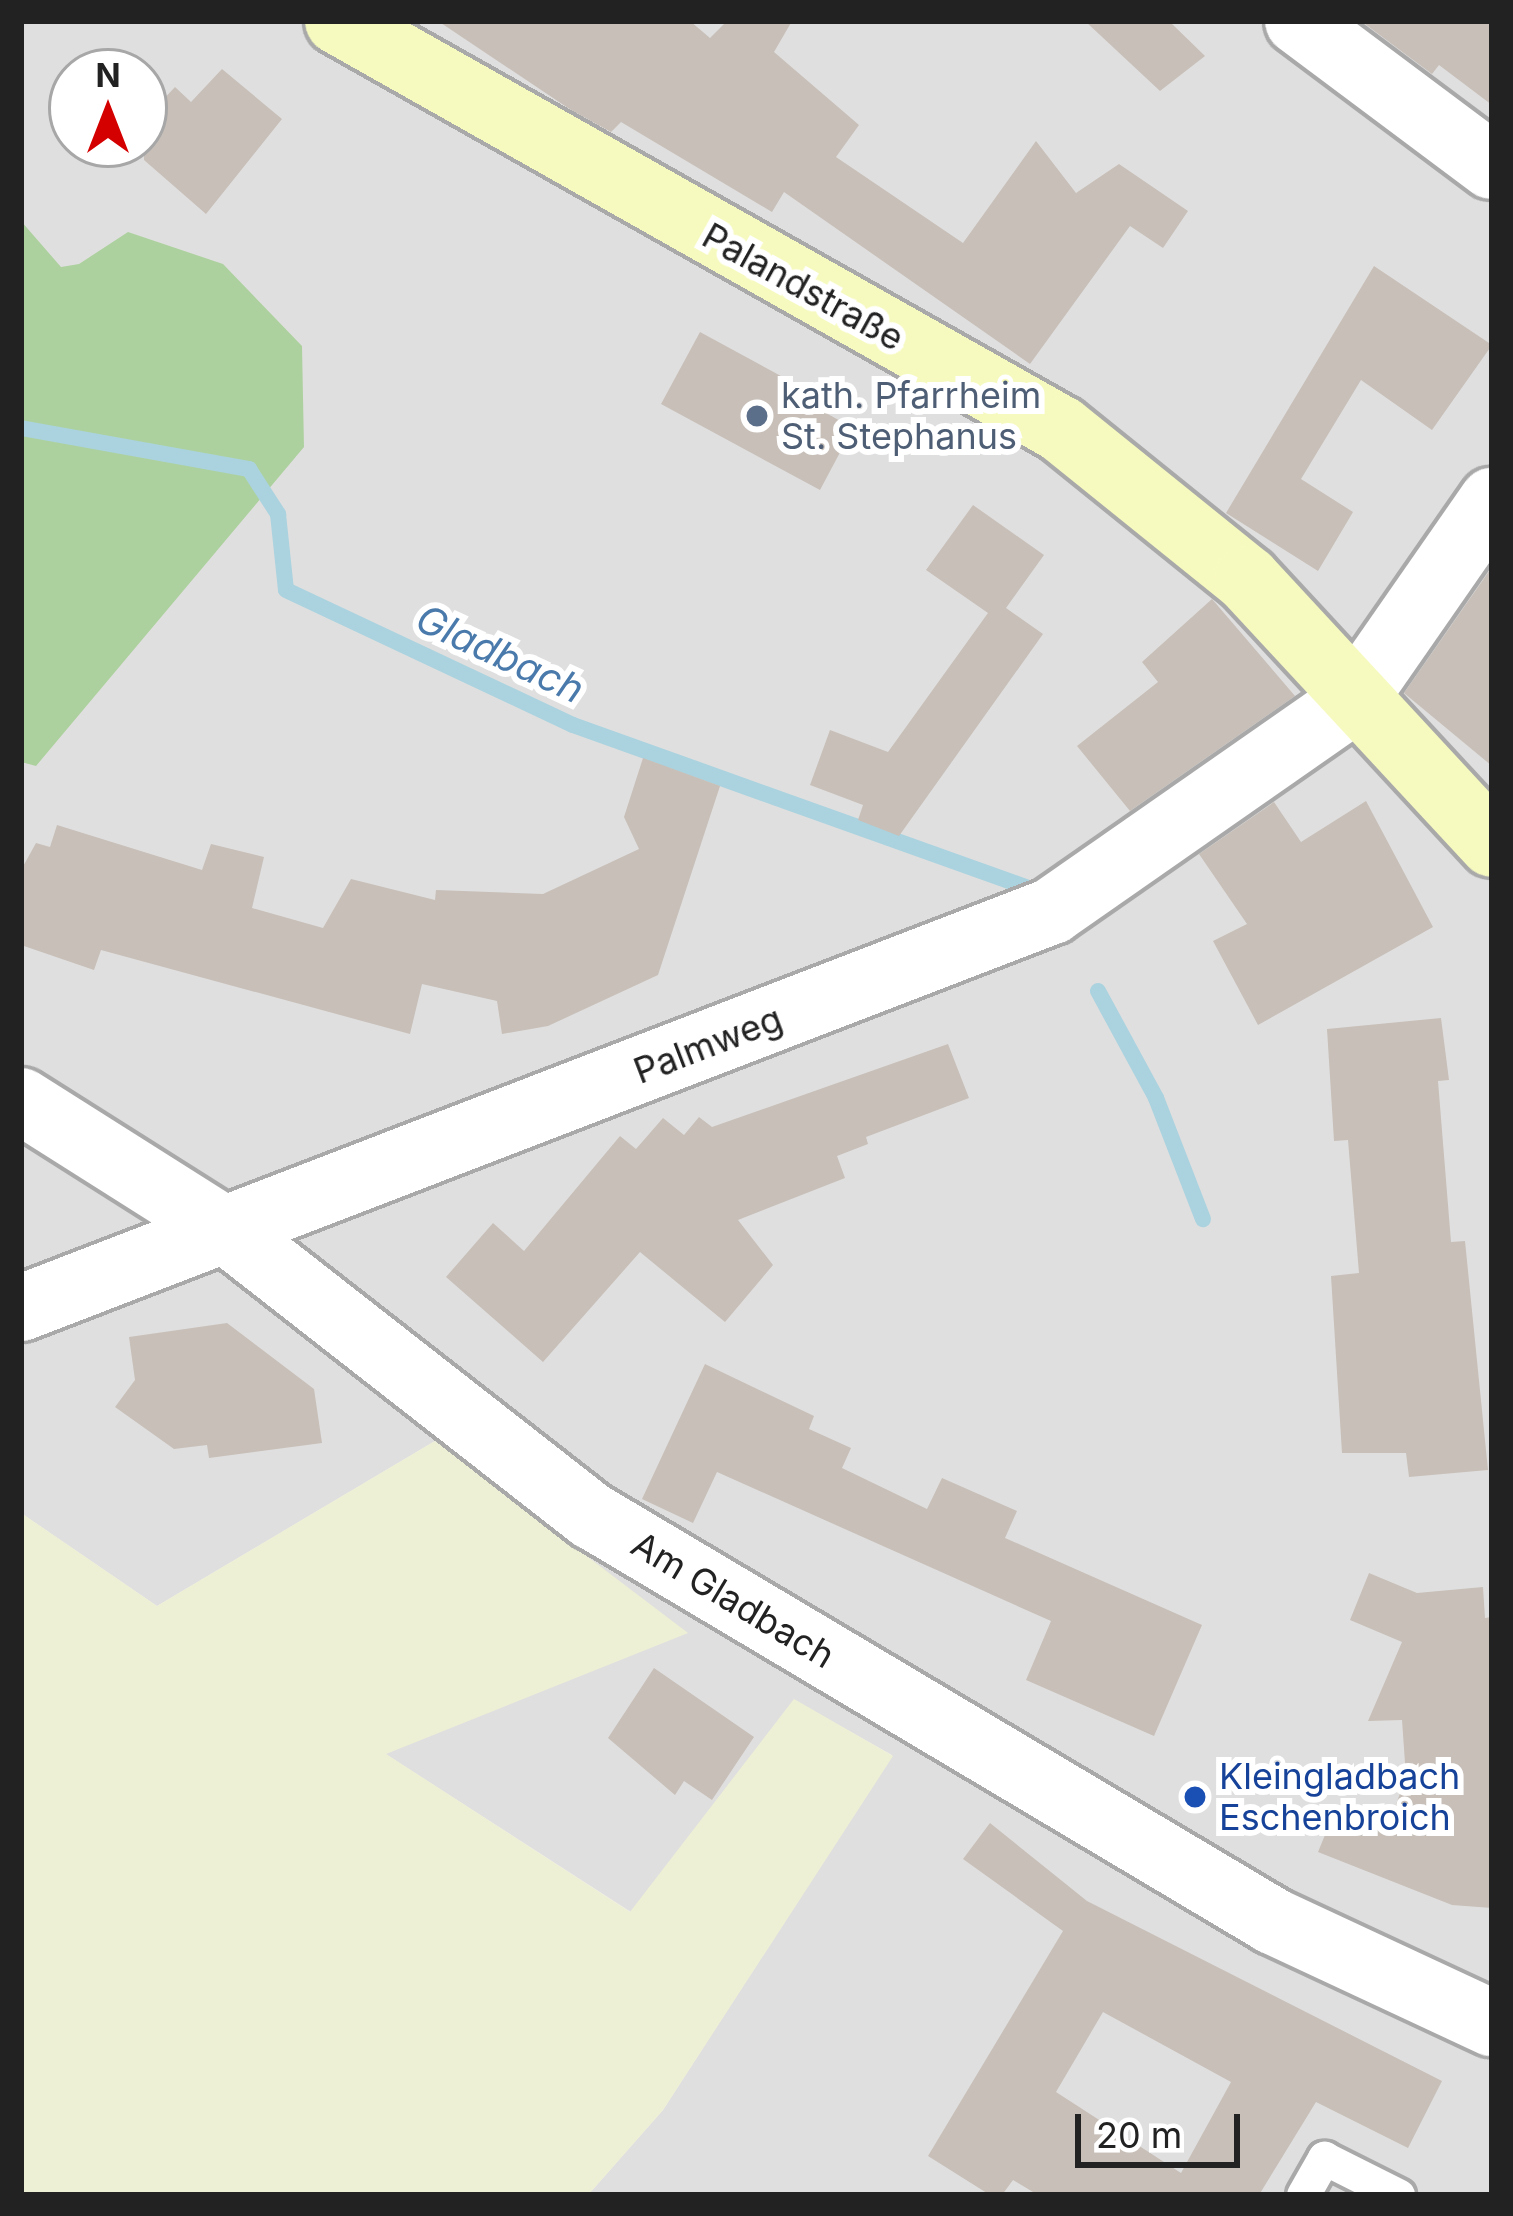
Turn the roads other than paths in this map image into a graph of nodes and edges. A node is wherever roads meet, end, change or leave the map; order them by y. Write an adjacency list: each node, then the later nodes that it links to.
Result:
1 (338, 21): 5 (main road, Palandstraße)
2 (1298, 21): 3 (street)
3 (1492, 166)
4 (1492, 501): 5 (street)
5 (1353, 701): 6 (main road, Palandstraße); 8 (street, Palmweg)
6 (1492, 844)
7 (21, 1101): 8 (street, Am Gladbach)
8 (227, 1232): 9 (street, Palmweg); 10 (street, Am Gladbach)
9 (21, 1308)
10 (1492, 2023)
11 (1303, 2195): 12 (lane)
12 (1398, 2195)

